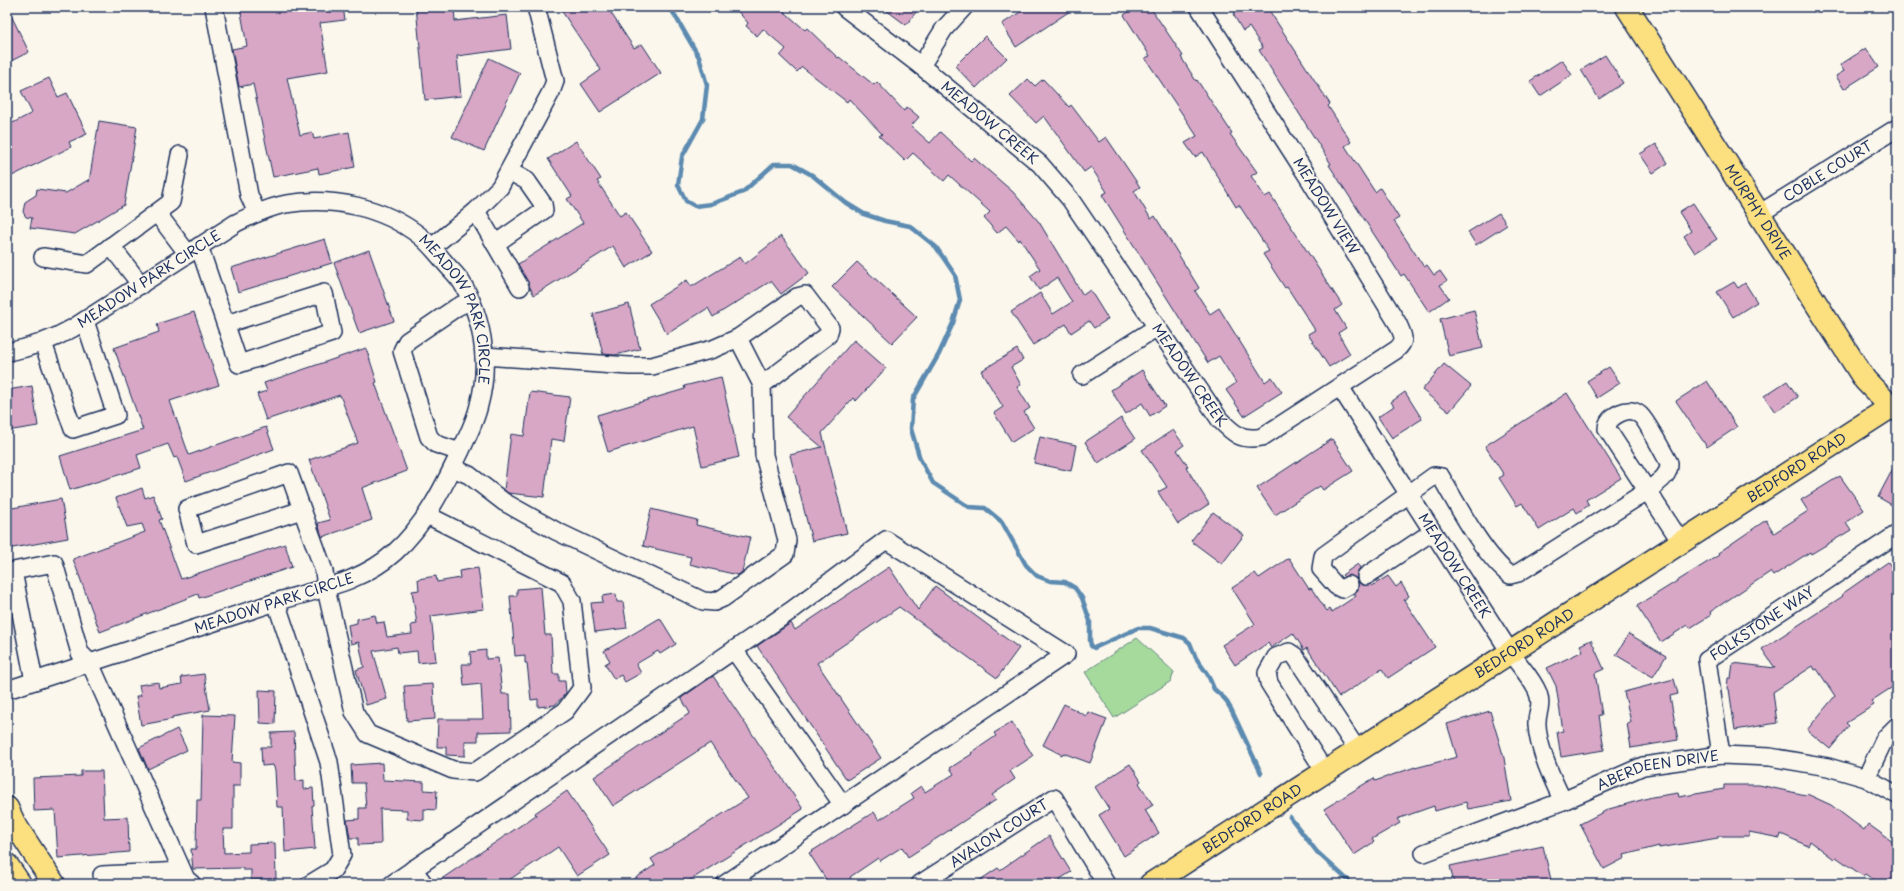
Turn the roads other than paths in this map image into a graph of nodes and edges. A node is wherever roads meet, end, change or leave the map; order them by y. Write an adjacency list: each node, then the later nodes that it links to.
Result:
1 (214, 7): 13 (street)
2 (536, 7): 10 (street)
3 (844, 7): 7 (street, MEADOW CREEK)
4 (964, 7): 7 (street)
5 (1199, 7): 32 (street, MEADOW VIEW)
6 (1627, 7): 14 (main road, MURPHY DRIVE)
7 (921, 66): 25 (street, MEADOW CREEK)
8 (1897, 128): 14 (street, COBLE COURT)
9 (180, 155): 12 (street)
10 (509, 171): 11 (street); 15 (street)
11 (476, 211): 15 (street); 17 (street)
12 (157, 213): 16 (street); 18 (street)
13 (257, 213): 17 (street, MEADOW PARK CIRCLE); 18 (street, MEADOW PARK CIRCLE)
14 (1759, 214): 33 (main road, MURPHY DRIVE)
15 (495, 244): 21 (street)
16 (111, 246): 19 (street); 20 (street)
17 (432, 247): 22 (street, MEADOW PARK CIRCLE)
18 (194, 250): 20 (street, MEADOW PARK CIRCLE); 24 (street)
19 (43, 257)
20 (140, 285): 23 (street, MEADOW PARK CIRCLE)
21 (520, 287)
22 (470, 300): 29 (street, MEADOW PARK CIRCLE); 34 (street)
23 (85, 321): 27 (street, MEADOW PARK CIRCLE); 27 (street)
24 (226, 324): 24 (street)
25 (1157, 327): 30 (street); 32 (street, MEADOW CREEK)
26 (738, 338): 29 (street); 31 (street); 31 (street)
27 (43, 343): 28 (street, MEADOW PARK CIRCLE)
28 (7, 352)
29 (484, 356): 34 (street, MEADOW PARK CIRCLE)
30 (1082, 375)
31 (762, 385): 35 (street)
32 (1340, 387): 36 (street, MEADOW CREEK)
33 (1895, 407): 41 (main road, BEDFORD ROAD)
34 (460, 452): 35 (street, MEADOW PARK CIRCLE)
35 (453, 468): 38 (street, MEADOW PARK CIRCLE)
36 (1408, 494): 39 (street, MEADOW CREEK); 41 (street); 43 (street)
37 (302, 510): 37 (street); 44 (street)
38 (427, 516): 44 (street, MEADOW PARK CIRCLE); 44 (street)
39 (1432, 532): 42 (street); 47 (street, MEADOW CREEK)
40 (1897, 534): 53 (street, FOLKSTONE WAY)
41 (1681, 542): 47 (main road, BEDFORD ROAD)
42 (1366, 576)
43 (1349, 585)
44 (326, 589): 45 (street, MEADOW PARK CIRCLE)
45 (276, 602): 48 (street, MEADOW PARK CIRCLE); 67 (street)
46 (734, 650): 58 (street); 58 (street); 62 (street)
47 (1510, 652): 52 (main road, BEDFORD ROAD); 57 (street, MEADOW CREEK)
48 (90, 663): 49 (street, MEADOW PARK CIRCLE); 49 (street); 64 (street)
49 (34, 681): 50 (street, MEADOW PARK CIRCLE)
50 (7, 690)
51 (1897, 726): 55 (street)
52 (1358, 751): 54 (main road, BEDFORD ROAD); 54 (street)
53 (1720, 755): 55 (street, ABERDEEN DRIVE); 57 (street, ABERDEEN DRIVE)
54 (1325, 772): 73 (main road, BEDFORD ROAD)
55 (1866, 778): 56 (street, ABERDEEN DRIVE)
56 (1897, 795)
57 (1563, 801): 60 (street, ABERDEEN DRIVE)
58 (843, 805): 70 (street)
59 (7, 808): 66 (main road)
60 (1424, 853)
61 (7, 865): 65 (main road)
62 (414, 869): 68 (street); 69 (street)
63 (102, 875): 64 (street)
64 (187, 878)
65 (20, 884)
66 (54, 884)
67 (310, 884)
68 (392, 884)
69 (424, 884)
70 (725, 884)
71 (920, 884): 72 (street, AVALON COURT)
72 (1106, 884)
73 (1151, 884)

